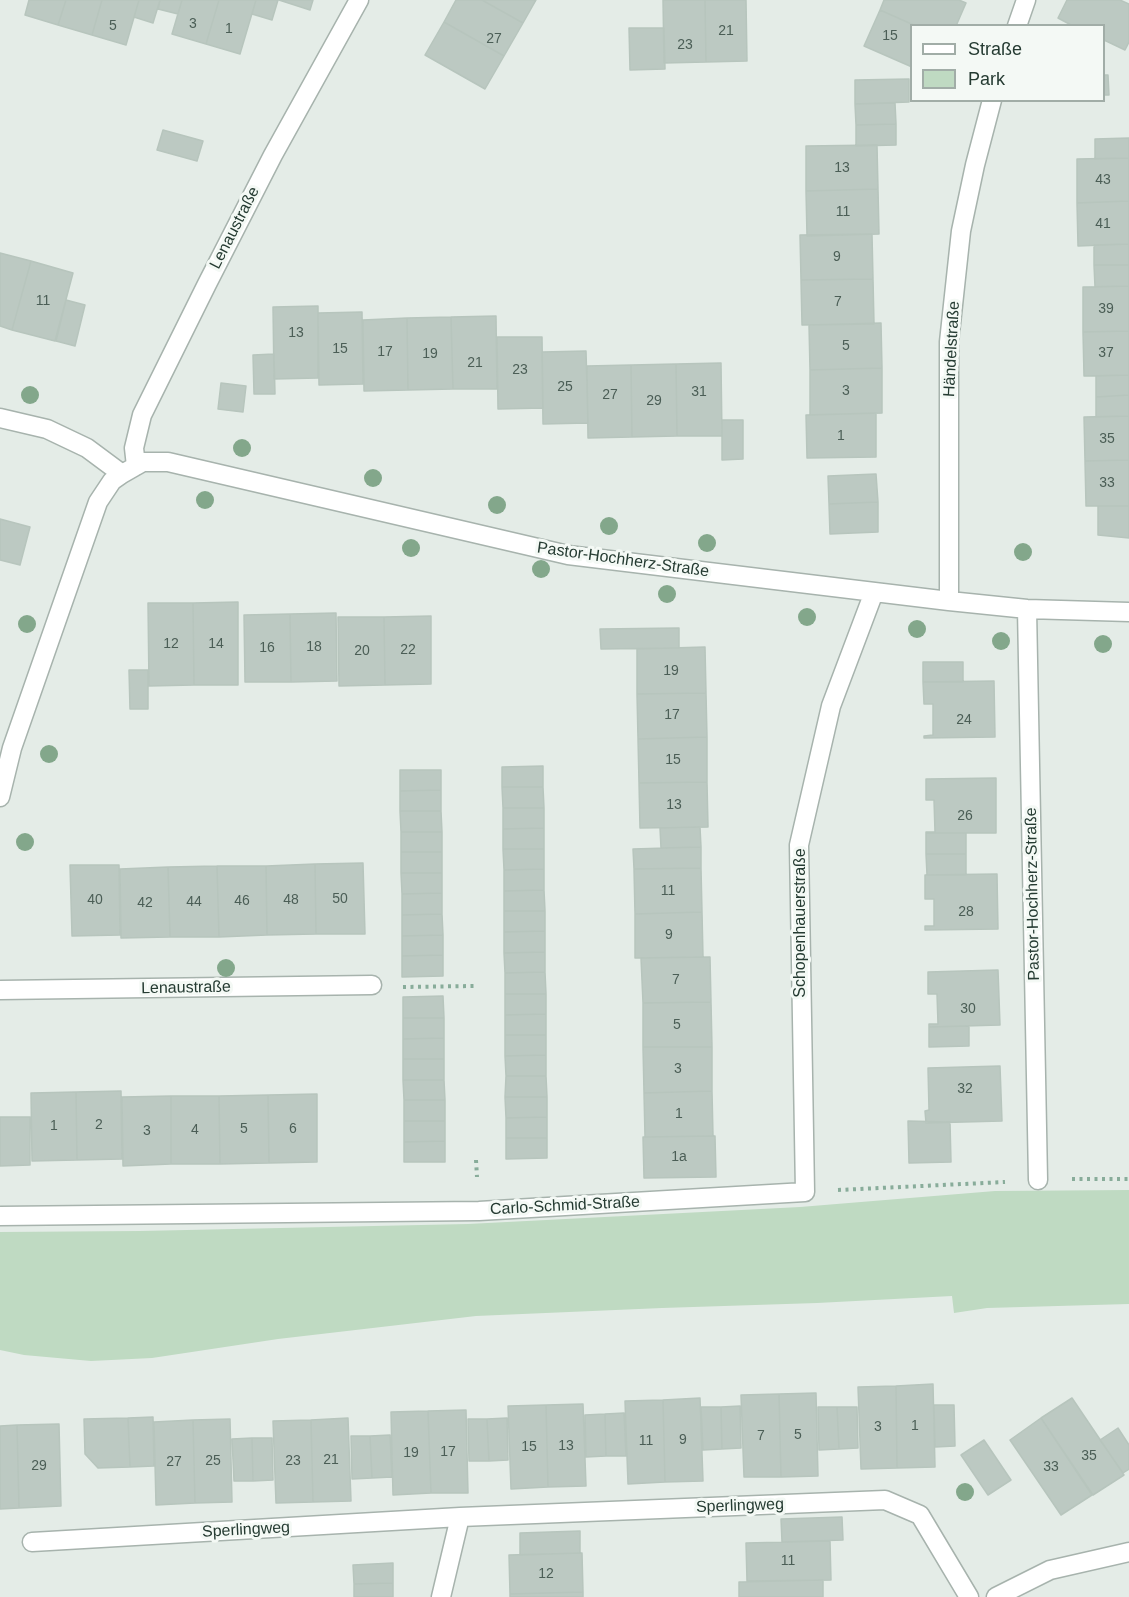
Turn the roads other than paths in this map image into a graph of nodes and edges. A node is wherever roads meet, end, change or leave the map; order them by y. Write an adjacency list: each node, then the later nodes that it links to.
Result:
1 (359, 0): 6 (street, Lenaustraße)
2 (1026, 0): 3 (street)
3 (1018, 24)
4 (991, 102): 8 (street, Händelstraße)
5 (0, 418): 6 (street)
6 (123, 474): 7 (street, Pastor-Hochherz-Straße); 11 (street)
7 (874, 592): 8 (street, Pastor-Hochherz-Straße); 15 (street, Schopenhauerstraße)
8 (949, 601): 9 (street, Pastor-Hochherz-Straße)
9 (1027, 609): 10 (street, Pastor-Hochherz-Straße); 14 (street, Pastor-Hochherz-Straße)
10 (1129, 612)
11 (0, 797)
12 (372, 985): 13 (street, Lenaustraße)
13 (0, 990)
14 (1038, 1180)
15 (805, 1192): 16 (street, Carlo-Schmid-Straße)
16 (0, 1216)
17 (460, 1517): 18 (street, Sperlingweg); 20 (street); 21 (street, Sperlingweg)
18 (32, 1542)
19 (1129, 1552): 22 (street)
20 (441, 1597)
21 (969, 1597)
22 (996, 1597)

